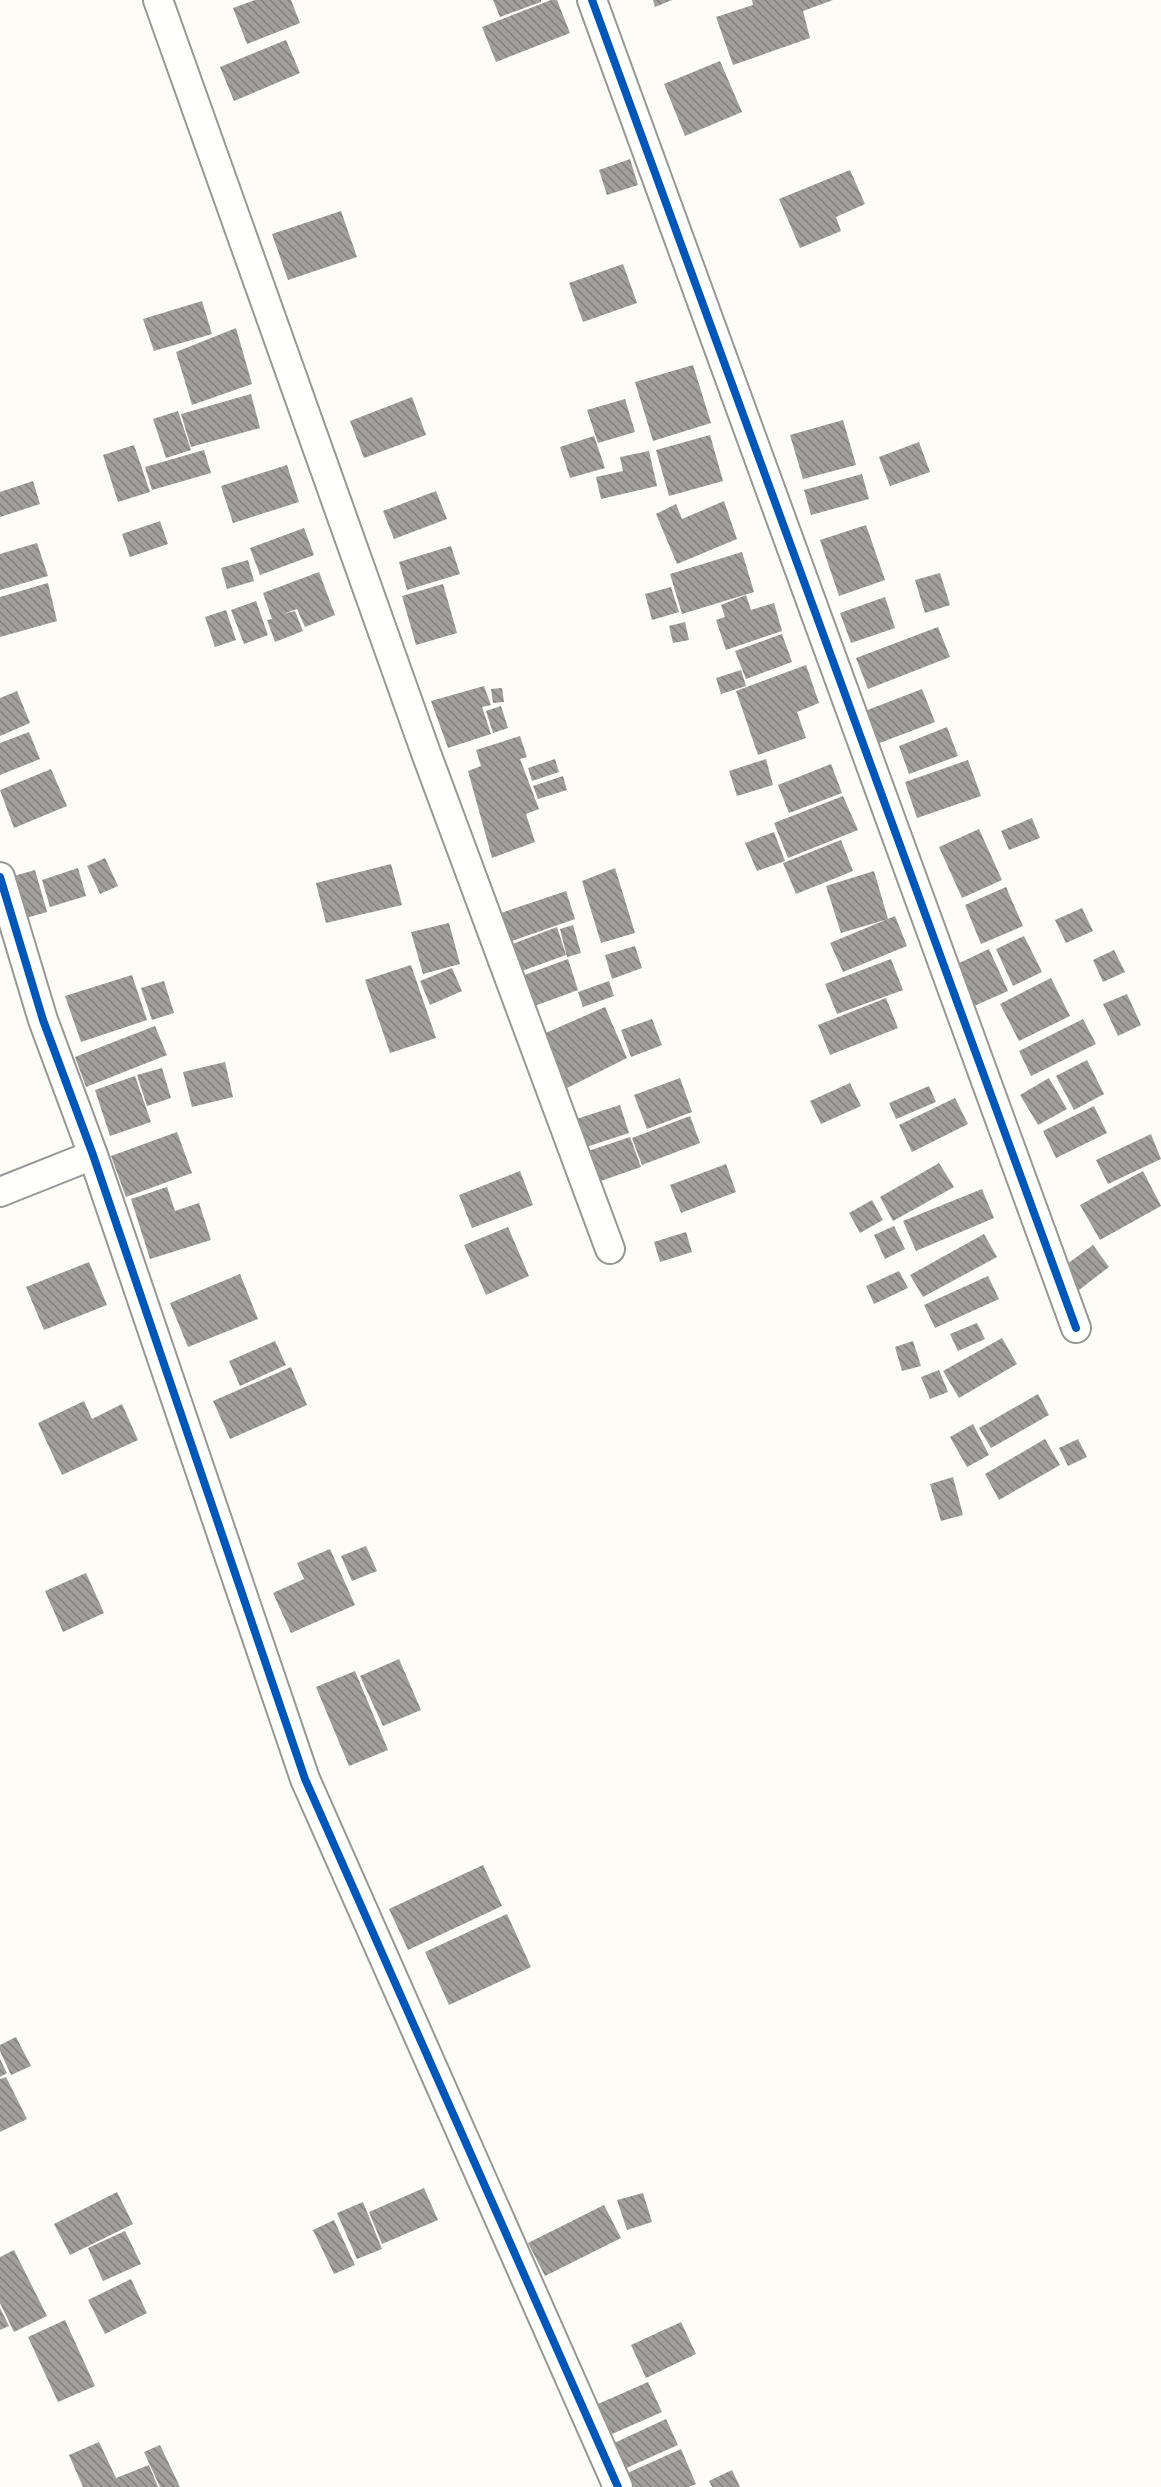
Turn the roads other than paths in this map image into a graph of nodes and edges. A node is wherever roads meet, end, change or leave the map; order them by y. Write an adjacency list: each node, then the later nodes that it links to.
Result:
1 (158, 0): 6 (street)
2 (592, 0): 7 (street)
3 (0, 877): 4 (street)
4 (93, 1155): 5 (street); 8 (street)
5 (0, 1192)
6 (610, 1249)
7 (1076, 1328)
8 (618, 2487)

